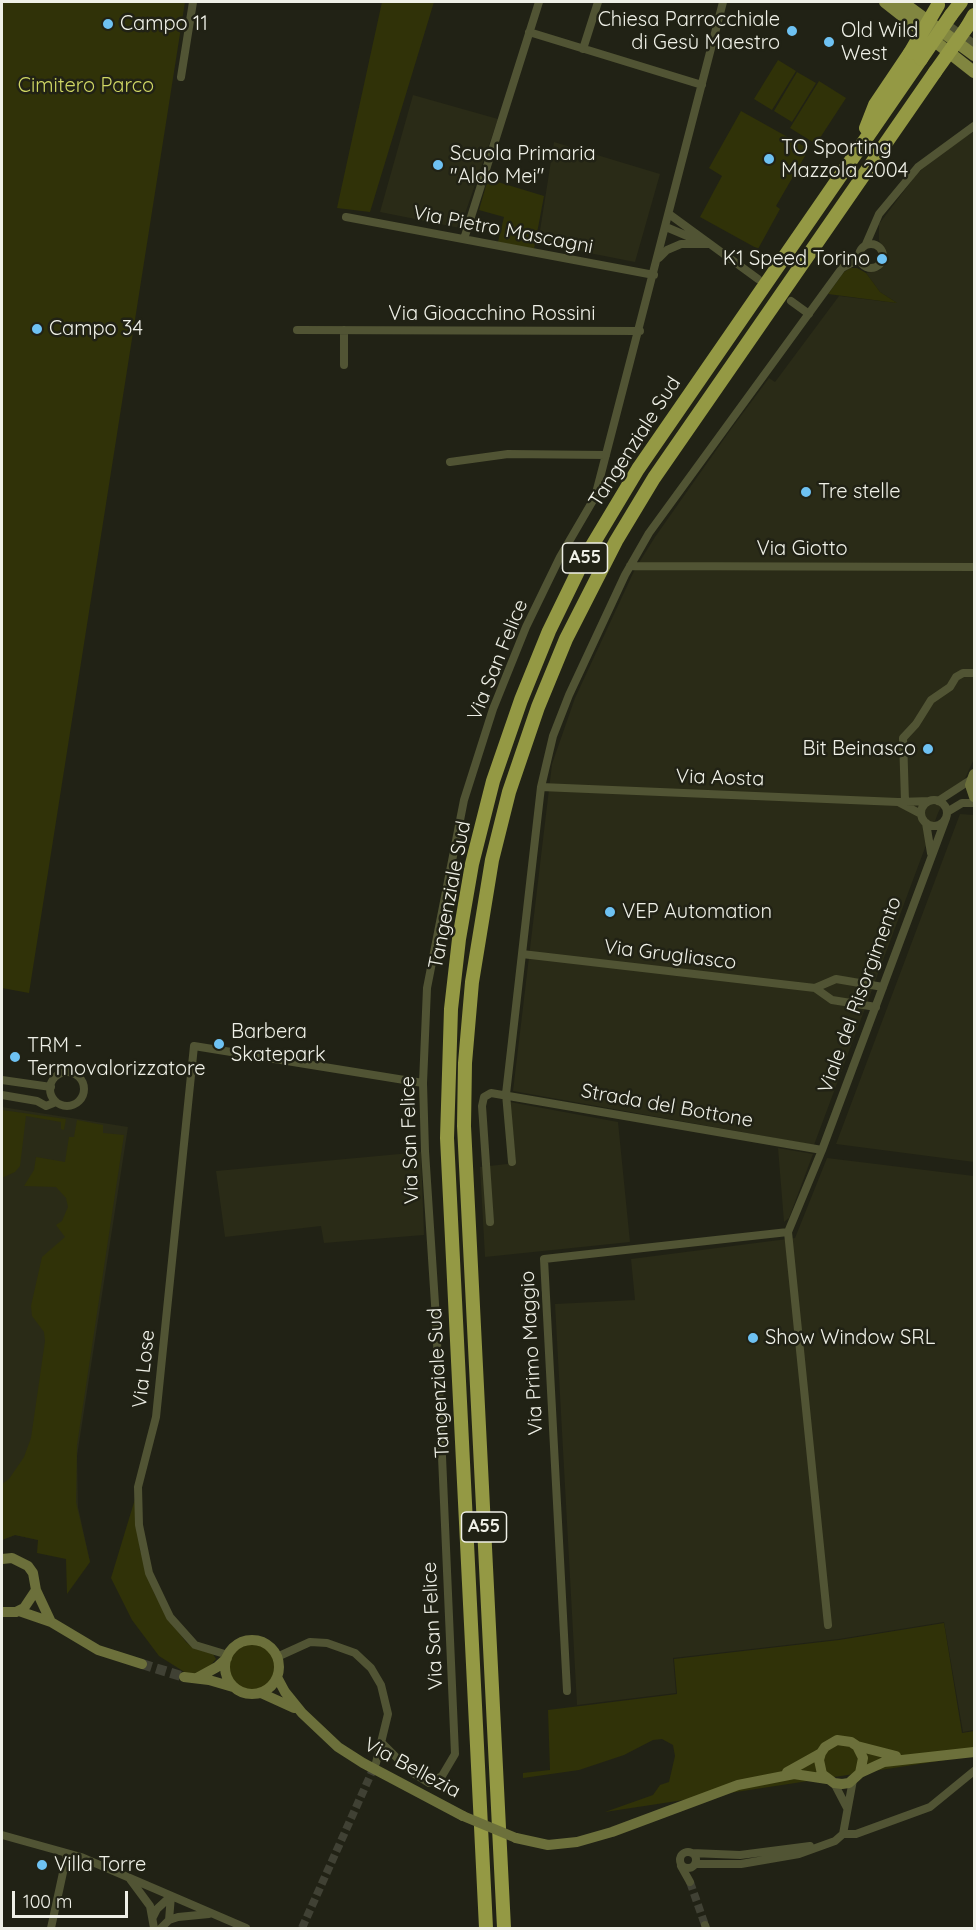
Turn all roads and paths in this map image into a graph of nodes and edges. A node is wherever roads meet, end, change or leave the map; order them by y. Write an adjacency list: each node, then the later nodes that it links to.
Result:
1 (194, 2): 16 (street)
2 (539, 2): 10 (street)
3 (598, 2): 12 (street)
4 (723, 2): 17 (street, Via San Felice)
5 (885, 2): 15 (main road)
6 (961, 2): 14 (highway, Tangenziale Sud / A55, bridge)
7 (904, 3): 11 (street); 13 (main road)
8 (939, 3): 14 (highway, bridge)
9 (971, 21): 112 (highway, Tangenziale Sud / A55, bridge)
10 (529, 32): 12 (street); 25 (street)
11 (975, 44)
12 (583, 49): 17 (street)
13 (975, 55)
14 (916, 56): 111 (highway, Tangenziale Sud / A55)
15 (975, 72)
16 (182, 77)
17 (702, 85): 21 (street, Via San Felice)
18 (975, 120): 20 (street)
19 (975, 126): 20 (street)
20 (965, 130): 23 (street)
21 (669, 214): 24 (street, Via San Felice); 26 (street)
22 (346, 217): 25 (street, Via Pietro Mascagni)
23 (876, 220): 27 (street); 28 (street)
24 (666, 227): 26 (street); 29 (street, Via San Felice)
25 (464, 239): 31 (street, Via Pietro Mascagni)
26 (709, 244): 29 (street); 32 (street)
27 (866, 244): 28 (street); 30 (street)
28 (881, 249): 30 (street)
29 (658, 259): 31 (street, Via San Felice)
30 (859, 260): 34 (street)
31 (654, 275): 37 (street, Via San Felice)
32 (758, 279)
33 (791, 301): 34 (street)
34 (809, 314): 41 (street)
35 (297, 330): 36 (street, Via Gioacchino Rossini)
36 (344, 330): 37 (street, Via Gioacchino Rossini); 38 (street)
37 (640, 331): 39 (street, Via San Felice)
38 (344, 365)
39 (606, 455): 40 (street); 59 (street, Via San Felice)
40 (450, 462)
41 (630, 566): 42 (street, Via Giotto); 45 (street)
42 (975, 567)
43 (975, 673): 47 (street)
44 (973, 777): 46 (street); 48 (street)
45 (541, 787): 47 (street, Via Aosta); 54 (street)
46 (975, 797)
47 (901, 801): 48 (street, Via Aosta); 50 (street, Via Aosta)
48 (934, 801): 50 (street); 51 (street)
49 (975, 803): 51 (street)
50 (921, 814): 52 (street, Viale del Risorgimento)
51 (946, 815): 52 (street); 53 (street, Viale del Risorgimento)
52 (926, 823): 53 (street, Viale del Risorgimento)
53 (931, 853): 55 (street, Viale del Risorgimento)
54 (522, 954): 56 (street, Via Grugliasco); 61 (street)
55 (884, 987): 56 (street, Via Grugliasco); 57 (street, Viale del Risorgimento)
56 (814, 988): 57 (street, Via Grugliasco)
57 (876, 1007): 64 (street, Viale del Risorgimento)
58 (2, 1080): 60 (street)
59 (423, 1083): 74 (street, Via Lose); 84 (street, Via San Felice)
60 (51, 1087): 63 (street); 63 (street)
61 (506, 1094): 64 (street, Strada del Bottone); 65 (street); 66 (street)
62 (2, 1095): 63 (street)
63 (56, 1102)
64 (822, 1150): 67 (street)
65 (512, 1162)
66 (490, 1222)
67 (788, 1232): 73 (street); 81 (street, Via Primo Maggio)
68 (2, 1559): 69 (street)
69 (36, 1590): 70 (street); 72 (street)
70 (19, 1611): 71 (street); 72 (street)
71 (2, 1612)
72 (51, 1622): 76 (street)
73 (828, 1625)
74 (228, 1657): 75 (street); 79 (street); 80 (street)
75 (277, 1657): 78 (street); 84 (street)
76 (142, 1664)
77 (184, 1677): 79 (street, Via Bellezia)
78 (277, 1677): 82 (street); 83 (street, Via Bellezia)
79 (196, 1678): 80 (street, Via Bellezia)
80 (235, 1688): 82 (street, Via Bellezia)
81 (567, 1691)
82 (261, 1693): 83 (street, Via Bellezia)
83 (302, 1713): 91 (street, Via Bellezia, bridge)
84 (382, 1743): 89 (street)
85 (857, 1746): 87 (street); 88 (street); 92 (street)
86 (975, 1752): 88 (street)
87 (821, 1753): 91 (street); 93 (street)
88 (909, 1757): 92 (street)
89 (376, 1763)
90 (975, 1771): 95 (street)
91 (782, 1775): 93 (street)
92 (857, 1777): 93 (street); 94 (street)
93 (831, 1781): 94 (street)
94 (849, 1812): 95 (street)
95 (843, 1834): 97 (street)
96 (2, 1835): 99 (street)
97 (815, 1847): 98 (street); 101 (street)
98 (692, 1853): 100 (street); 101 (street)
99 (67, 1854): 102 (street); 107 (street)
100 (681, 1864): 101 (street); 101 (street)
101 (695, 1865)
102 (129, 1878): 103 (street); 105 (street)
103 (171, 1896): 104 (street); 105 (street); 106 (street)
104 (213, 1914): 106 (street); 110 (street)
105 (153, 1917): 108 (street)
106 (169, 1920): 109 (street)
107 (51, 1929)
108 (154, 1929)
109 (161, 1929)
110 (246, 1929)
111 (486, 1929)
112 (504, 1929)

